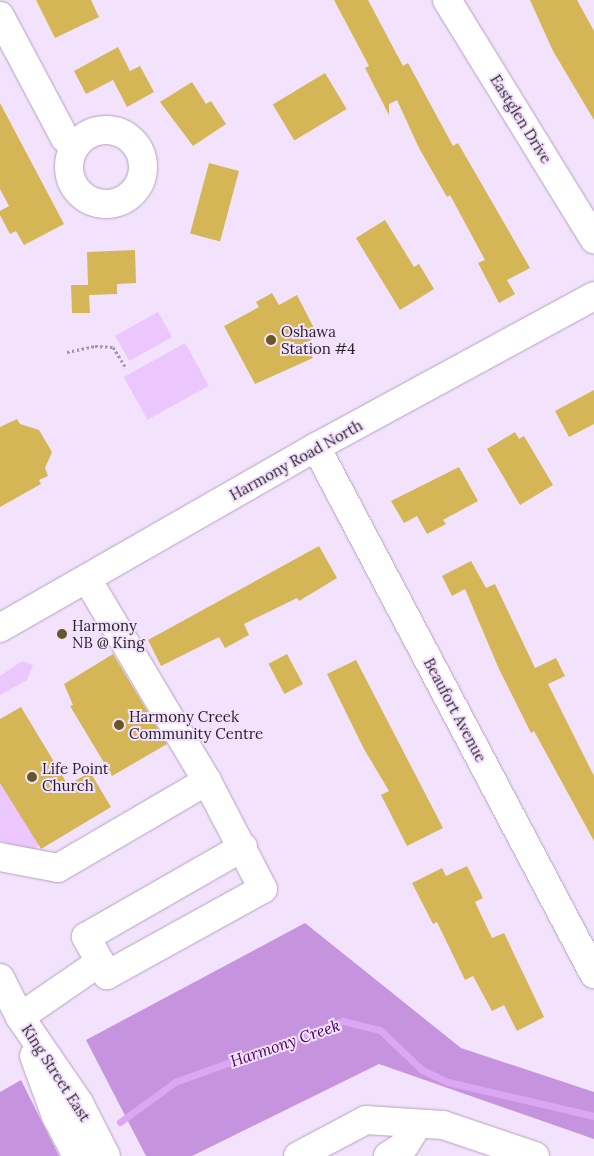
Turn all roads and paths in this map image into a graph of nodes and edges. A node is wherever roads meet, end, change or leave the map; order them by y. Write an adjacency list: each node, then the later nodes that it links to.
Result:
1 (447, 0): 4 (main road, Eastglen Drive)
2 (0, 16): 3 (main road)
3 (73, 147)
4 (594, 239)
5 (594, 296): 8 (main road, Harmony Road North)
6 (67, 352): 7 (path)
7 (126, 368)
8 (316, 447): 9 (main road, Harmony Road North); 15 (main road, Beaufort Avenue)
9 (87, 579): 10 (main road, Harmony Road North); 11 (main road)
10 (0, 628)
11 (207, 781): 12 (main road); 13 (main road)
12 (243, 847): 14 (main road); 14 (main road)
13 (0, 857)
14 (100, 962): 17 (main road)
15 (594, 974)
16 (0, 978): 17 (main road, King Street East)
17 (20, 1017): 19 (main road, King Street East); 20 (main road, King Street East)
18 (418, 1124): 21 (main road); 22 (main road); 23 (main road)
19 (77, 1156)
20 (106, 1156)
21 (298, 1156)
22 (388, 1156)
23 (535, 1156)

